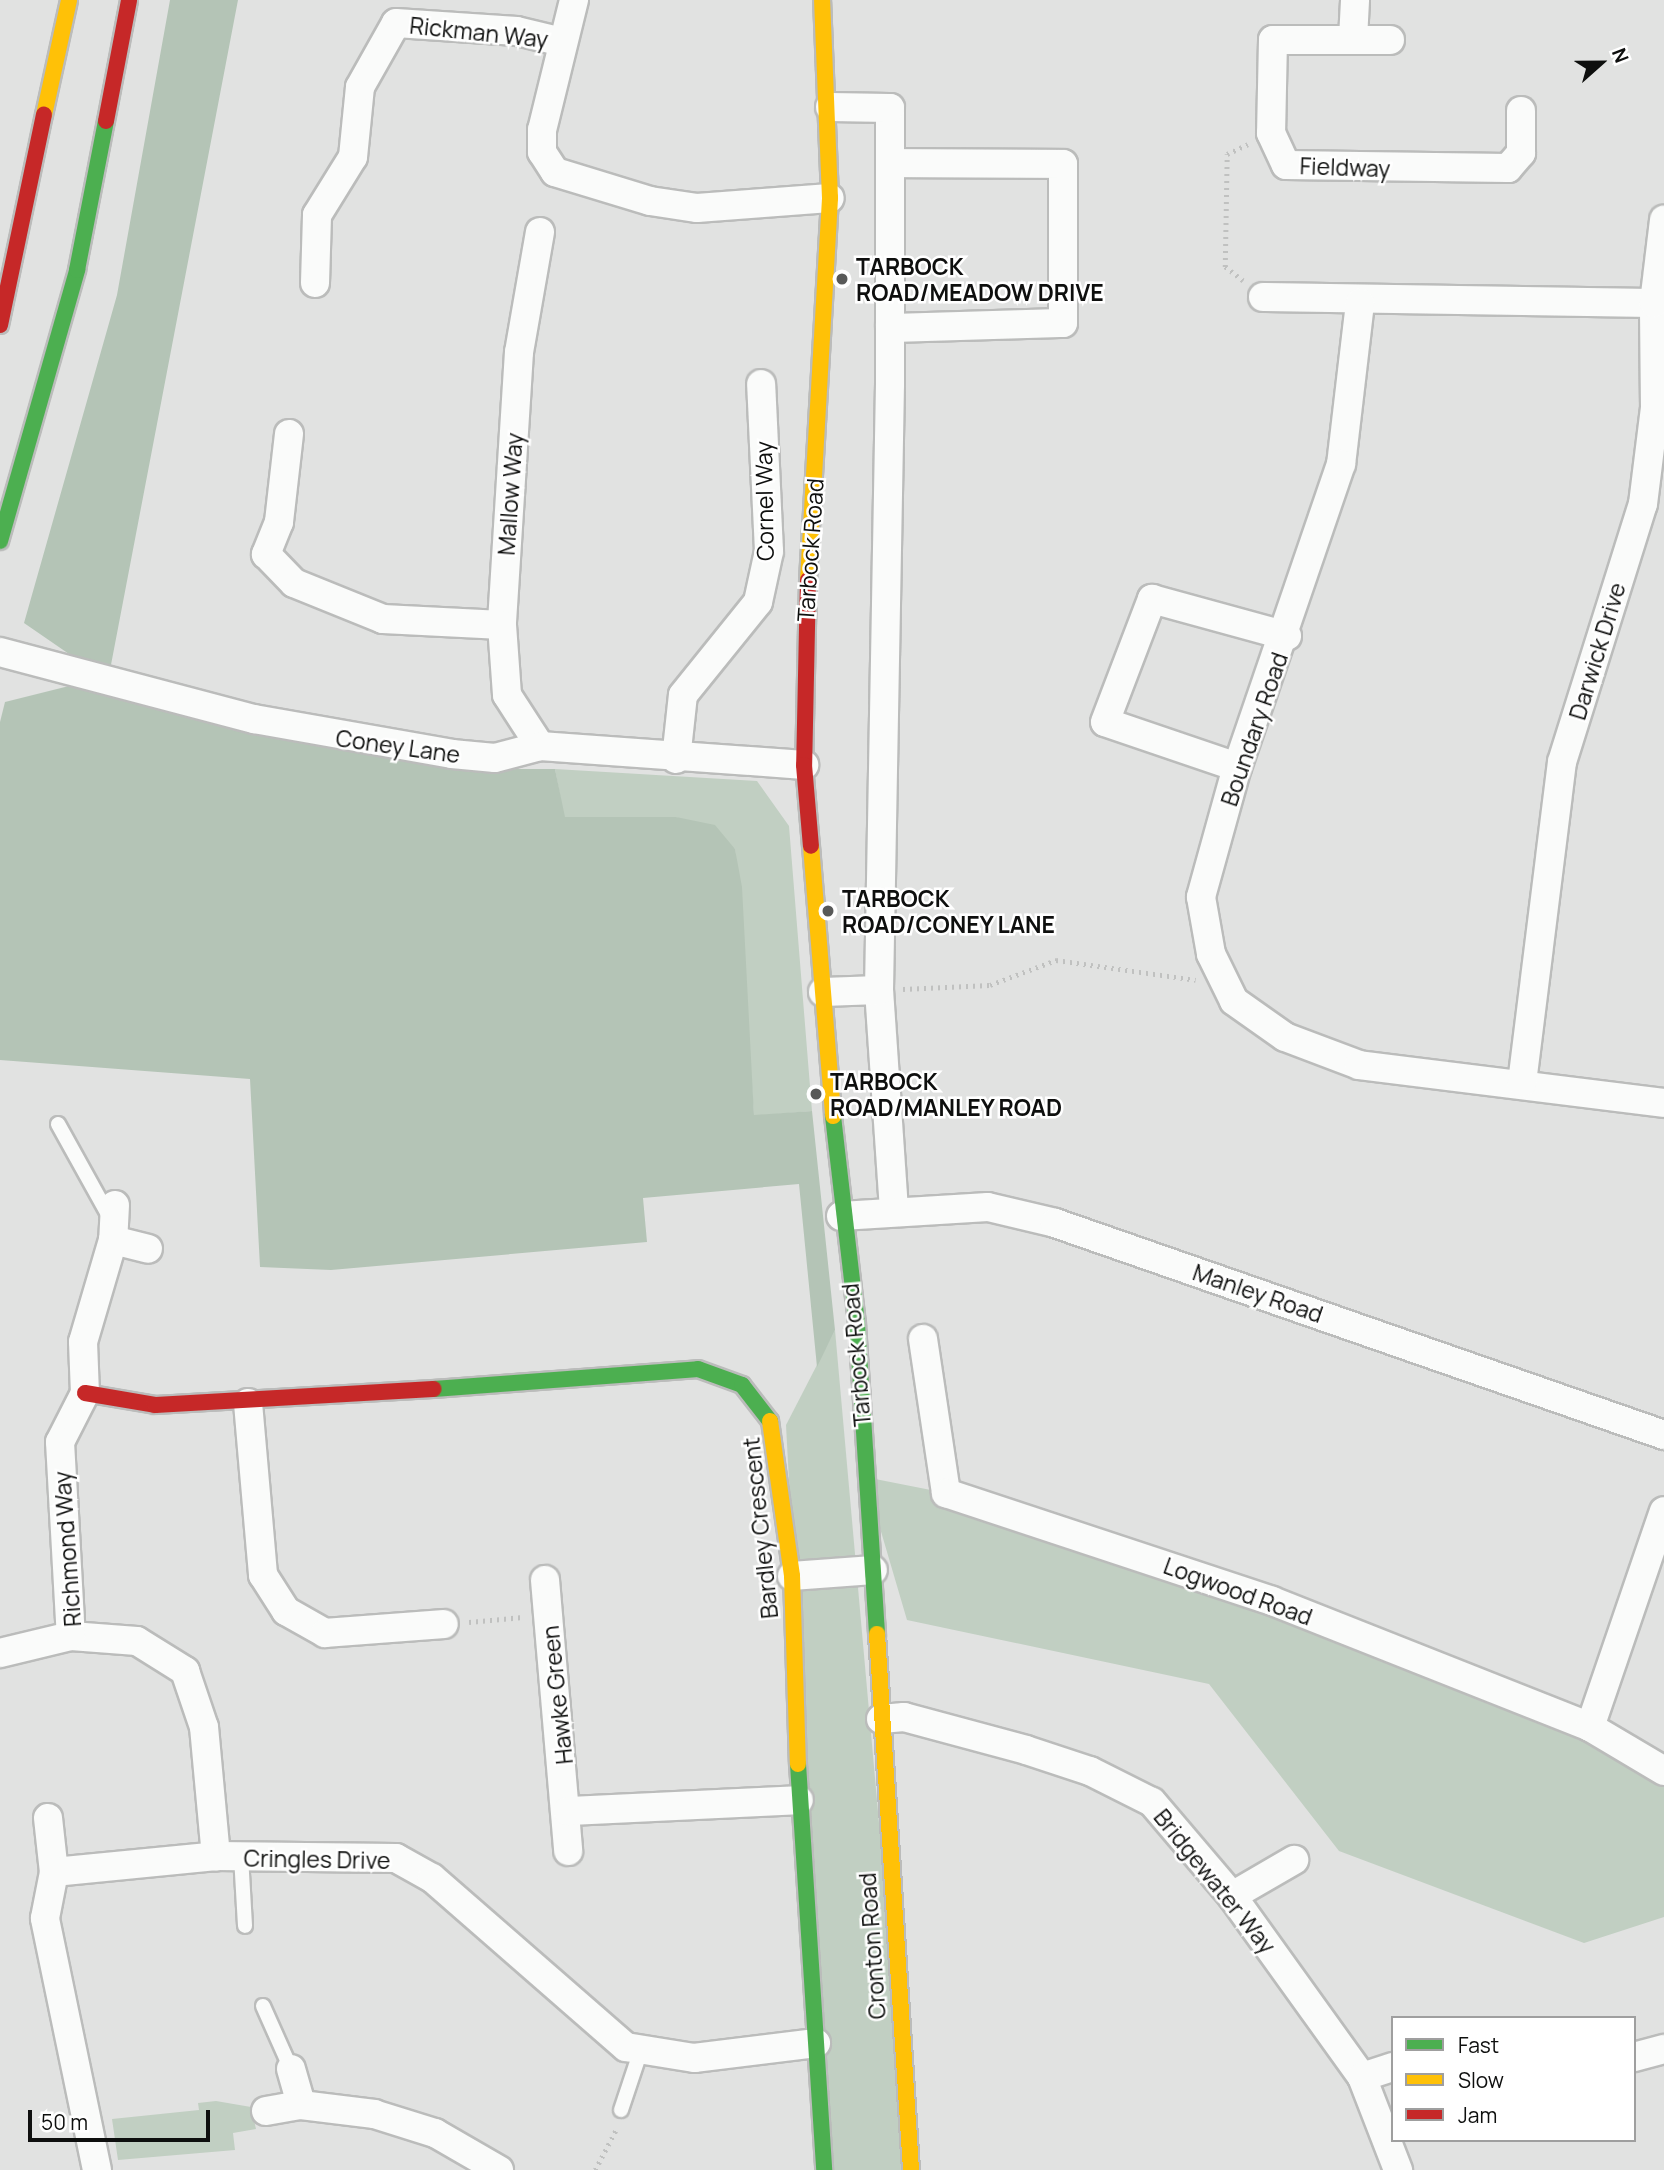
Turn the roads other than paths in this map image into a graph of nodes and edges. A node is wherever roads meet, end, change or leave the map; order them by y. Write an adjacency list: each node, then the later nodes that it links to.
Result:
1 (69, 0): 20 (main road)
2 (129, 0): 24 (main road)
3 (574, 0): 9 (street)
4 (822, 0): 10 (main road, Tarbock Road)
5 (1354, 0): 7 (street)
6 (392, 11): 9 (street, Rickman Way); 16 (street, Rickman Way)
7 (1353, 38): 8 (street, Fieldway); 11 (street, Fieldway)
8 (1390, 40)
9 (562, 41): 13 (street)
10 (830, 107): 12 (street); 13 (main road, Tarbock Road)
11 (1521, 111)
12 (891, 163): 21 (street); 21 (street)
13 (830, 198): 30 (main road, Tarbock Road)
14 (1664, 220): 19 (street, Darwick Drive)
15 (540, 232): 25 (street, Mallow Way)
16 (315, 283)
17 (1263, 297): 18 (street)
18 (1360, 303): 19 (street); 26 (street, Boundary Road)
19 (1654, 303): 34 (street, Darwick Drive)
20 (0, 325)
21 (890, 328): 32 (street)
22 (761, 384): 29 (street, Cornel Way)
23 (289, 434): 25 (street)
24 (0, 541)
25 (502, 625): 28 (street, Mallow Way)
26 (1287, 636): 31 (street, Boundary Road); 31 (street)
27 (0, 652): 28 (street, Coney Lane)
28 (540, 746): 29 (street, Coney Lane)
29 (676, 759): 30 (street, Coney Lane)
30 (804, 765): 33 (main road, Tarbock Road)
31 (1237, 767): 34 (street, Boundary Road)
32 (879, 990): 33 (street); 37 (street)
33 (823, 992): 38 (main road, Tarbock Road)
34 (1522, 1083): 35 (street, Boundary Road)
35 (1664, 1103)
36 (58, 1124): 39 (lane)
37 (894, 1210): 38 (street, Manley Road); 44 (street, Manley Road)
38 (841, 1216): 46 (main road, Tarbock Road)
39 (114, 1223): 40 (street); 42 (street, Richmond Way)
40 (148, 1249)
41 (923, 1339): 53 (street, Logwood Road)
42 (85, 1393): 43 (main road, Bardley Crescent); 50 (street, Richmond Way)
43 (248, 1403): 47 (main road, Bardley Crescent); 49 (street)
44 (1664, 1435)
45 (1664, 1511): 53 (street)
46 (873, 1570): 47 (street); 52 (main road, Tarbock Road)
47 (792, 1576): 55 (main road, Bardley Crescent)
48 (545, 1580): 56 (street, Hawke Green)
49 (444, 1624)
50 (71, 1636): 51 (street); 59 (street, Richmond Way)
51 (0, 1653)
52 (881, 1719): 62 (street, Bridgewater Way); 78 (main road, Cronton Road)
53 (1590, 1727): 54 (street, Logwood Road)
54 (1664, 1771)
55 (799, 1800): 56 (street); 65 (main road, Bardley Crescent)
56 (568, 1811): 58 (street, Hawke Green)
57 (48, 1818): 61 (street)
58 (568, 1851)
59 (228, 1856): 61 (street, Cringles Drive); 63 (lane); 67 (street, Cringles Drive)
60 (1294, 1860): 62 (street)
61 (54, 1872): 75 (street)
62 (1233, 1896): 71 (street, Bridgewater Way)
63 (245, 1926)
64 (263, 2006): 70 (lane)
65 (816, 2043): 67 (street, Cringles Drive); 77 (main road, Bardley Crescent)
66 (1664, 2049): 68 (street)
67 (641, 2050): 73 (lane)
68 (1636, 2056)
69 (1391, 2068): 71 (street)
70 (291, 2069): 72 (street)
71 (1362, 2077): 79 (street, Bridgewater Way)
72 (301, 2105): 74 (street); 76 (street)
73 (621, 2110)
74 (266, 2111)
75 (97, 2170)
76 (499, 2170)
77 (824, 2170)
78 (911, 2170)
79 (1398, 2170)

